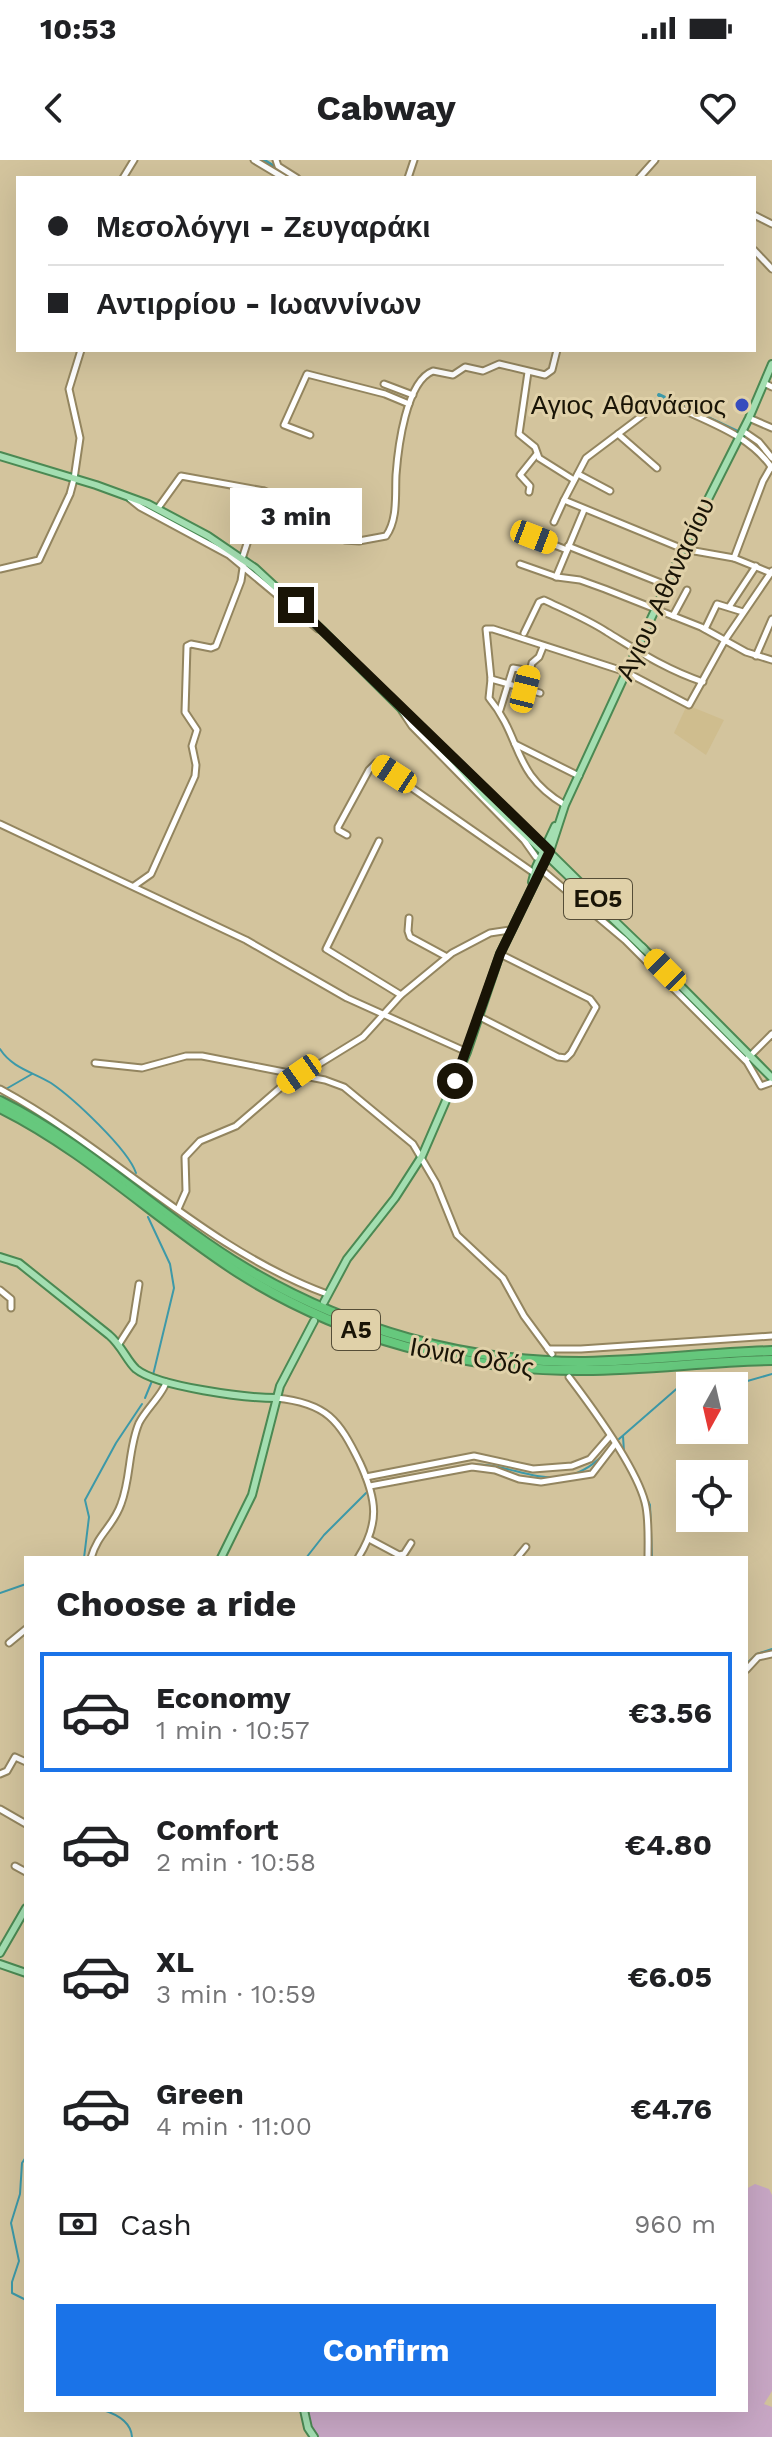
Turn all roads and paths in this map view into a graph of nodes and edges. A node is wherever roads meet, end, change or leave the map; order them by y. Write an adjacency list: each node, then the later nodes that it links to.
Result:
1 (254, 160): 4 (street)
2 (276, 160): 5 (street)
3 (655, 160): 6 (street)
4 (281, 176)
5 (294, 176)
6 (641, 176)
7 (756, 252): 8 (street)
8 (772, 269)
9 (80, 352): 29 (street)
10 (556, 352): 12 (street)
11 (772, 364): 13 (main road, Αγιου Αθανασίου)
12 (528, 372): 16 (street); 23 (street)
13 (764, 383): 15 (street); 18 (main road, Αγιου Αθανασίου)
14 (384, 384): 16 (street)
15 (772, 387)
16 (413, 395): 17 (street)
17 (409, 404): 22 (street); 30 (street)
18 (749, 418): 19 (street); 21 (main road, Αγιου Αθανασίου)
19 (772, 428)
20 (618, 434): 21 (street); 27 (street); 28 (street)
21 (741, 434): 25 (street); 26 (street); 40 (main road, Αγιου Αθανασίου)
22 (310, 435)
23 (536, 455): 28 (street); 32 (street)
24 (0, 456): 29 (main road, ΕΟ5)
25 (772, 458)
26 (772, 467): 41 (street)
27 (657, 468)
28 (576, 477): 31 (street); 34 (street)
29 (74, 479): 33 (main road, ΕΟ5); 45 (street)
30 (264, 491): 35 (street); 42 (street)
31 (610, 491)
32 (529, 492)
33 (127, 495): 35 (main road, ΕΟ5); 42 (street)
34 (564, 500): 36 (street); 37 (street)
35 (158, 508): 42 (main road, ΕΟ5)
36 (584, 510): 39 (street); 40 (street)
37 (554, 522)
38 (534, 537): 39 (street)
39 (568, 548): 47 (street); 49 (street)
40 (683, 549): 41 (street); 49 (main road, Αγιου Αθανασίου)
41 (734, 558): 44 (street)
42 (244, 562): 72 (main road, ΕΟ5); 87 (street)
43 (520, 564): 47 (street)
44 (756, 566): 46 (street); 52 (street)
45 (0, 569)
46 (772, 572): 48 (street)
47 (556, 577): 53 (street)
48 (763, 584): 51 (street); 54 (street)
49 (666, 585): 53 (main road, Αγιου Αθανασίου)
50 (687, 590): 55 (street)
51 (772, 590)
52 (729, 607): 54 (street); 57 (street)
53 (654, 609): 55 (street); 61 (main road, Αγιου Αθανασίου)
54 (743, 612): 59 (street)
55 (673, 616): 57 (street)
56 (772, 619): 62 (street)
57 (705, 629): 59 (street)
58 (524, 633): 61 (street)
59 (725, 640): 62 (street); 67 (street)
60 (543, 647): 64 (street); 65 (street); 66 (street)
61 (635, 651): 65 (main road, Αγιου Αθανασίου); 67 (street)
62 (756, 656): 63 (street)
63 (772, 660)
64 (530, 671): 68 (street); 69 (street)
65 (626, 672): 67 (street); 75 (main road, Αγιου Αθανασίου)
66 (491, 679): 68 (street); 73 (street)
67 (703, 682)
68 (508, 684): 69 (street); 73 (street)
69 (525, 689): 70 (street); 71 (street)
70 (540, 693)
71 (522, 704)
72 (398, 705): 78 (main road, ΕΟ5); 83 (street)
73 (500, 711): 74 (street)
74 (515, 744): 75 (street); 76 (street)
75 (579, 776): 76 (main road, Αγιου Αθανασίου)
76 (565, 805): 79 (main road, Αγιου Αθανασίου)
77 (0, 824): 87 (street)
78 (527, 832): 79 (main road); 82 (main road, ΕΟ5); 83 (main road)
79 (554, 832): 82 (main road, Αγιου Αθανασίου); 84 (main road)
80 (347, 835): 85 (street)
81 (379, 841): 93 (street)
82 (546, 851): 84 (main road, ΕΟ5); 85 (main road, Αγιου Αθανασίου); 86 (main road, ΕΟ5)
83 (536, 857): 85 (main road)
84 (563, 865): 90 (main road, ΕΟ5)
85 (538, 872): 86 (main road); 89 (main road, Αγιου Αθανασίου); 98 (street)
86 (565, 874): 90 (main road, ΕΟ5)
87 (133, 886): 94 (street)
88 (409, 918): 92 (street)
89 (510, 930): 91 (main road, Αγιου Αθανασίου); 92 (street)
90 (644, 949): 98 (main road, ΕΟ5)
91 (500, 954): 95 (main road, Αγιου Αθανασίου); 95 (street)
92 (447, 957): 93 (street)
93 (401, 995): 94 (street)
94 (384, 1014): 97 (street); 100 (street)
95 (478, 1016): 97 (main road, Αγιου Αθανασίου)
96 (772, 1034): 98 (street)
97 (467, 1052): 105 (main road, Αγιου Αθανασίου)
98 (748, 1058): 101 (main road, ΕΟ5); 101 (street)
99 (95, 1063): 100 (street)
100 (299, 1074): 105 (street); 106 (street)
101 (772, 1080)
102 (0, 1089): 106 (street)
103 (0, 1101): 116 (highway, Ιόνια Οδός / Α5)
104 (0, 1108): 117 (highway, Ιόνια Οδός / Α5)
105 (422, 1156): 110 (main road, Αγιου Αθανασίου); 114 (street)
106 (178, 1209): 110 (street)
107 (0, 1257): 115 (main road)
108 (139, 1284): 115 (street)
109 (0, 1290): 112 (street)
110 (327, 1294): 111 (main road, Αγιου Αθανασίου)
111 (324, 1302)
112 (11, 1308)
113 (314, 1321): 120 (main road)
114 (772, 1336)
115 (119, 1344): 119 (main road)
116 (772, 1351)
117 (772, 1360)
118 (569, 1377): 121 (street)
119 (165, 1381): 120 (main road); 128 (street)
120 (276, 1398): 123 (street); 129 (main road)
121 (610, 1436): 122 (street); 123 (street)
122 (615, 1444): 124 (street); 132 (street)
123 (366, 1477): 124 (street)
124 (370, 1486): 125 (street)
125 (369, 1539): 126 (street); 130 (street)
126 (411, 1543)
127 (526, 1547): 131 (street)
128 (92, 1556)
129 (222, 1556)
130 (359, 1556)
131 (519, 1556)
132 (648, 1556)
133 (24, 1631): 134 (street)
134 (9, 1643)
135 (772, 1654): 136 (street)
136 (748, 1668)
137 (24, 1761): 138 (street)
138 (0, 1774)
139 (0, 1809): 140 (street)
140 (24, 1823)
141 (15, 1866): 142 (street)
142 (24, 1871)
143 (24, 1911): 144 (main road)
144 (0, 1953)
145 (0, 1964): 146 (main road)
146 (24, 1972)
147 (304, 2412): 148 (main road)
148 (314, 2437)

